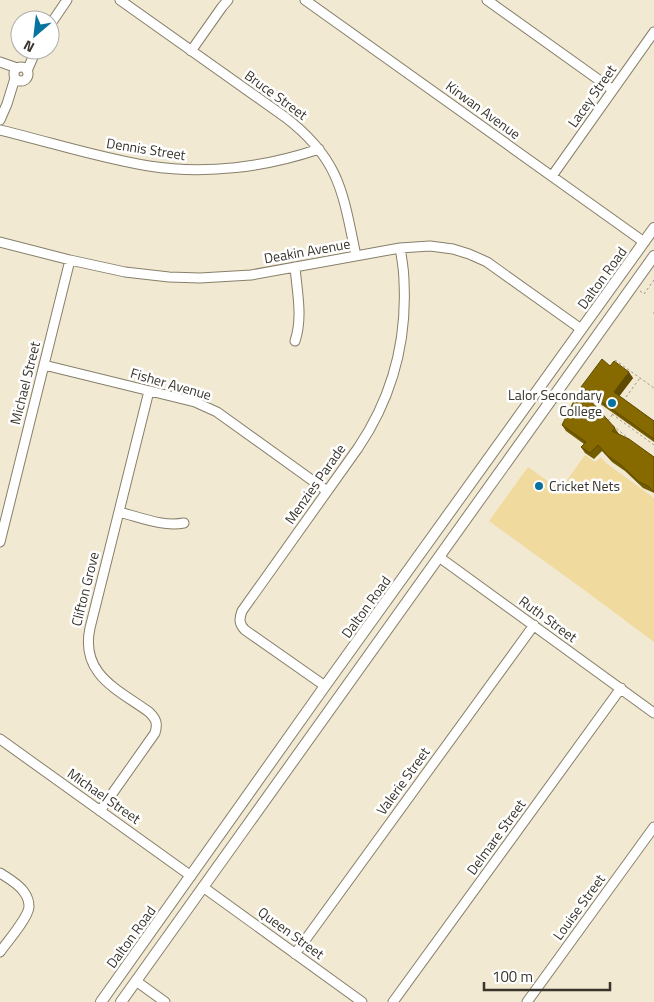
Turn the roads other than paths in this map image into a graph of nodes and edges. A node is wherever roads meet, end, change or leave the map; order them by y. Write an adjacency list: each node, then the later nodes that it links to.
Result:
1 (120, 0): 6 (street, Bruce Street)
2 (228, 0): 6 (street)
3 (305, 0): 14 (street, Kirwan Avenue)
4 (487, 0): 10 (street)
5 (654, 32): 10 (street, Lacey Street)
6 (191, 51): 13 (street, Bruce Street)
7 (28, 60): 9 (street)
8 (0, 62): 9 (street)
9 (19, 73): 11 (street)
10 (613, 90): 14 (street, Lacey Street)
11 (0, 120)
12 (0, 130): 13 (street, Dennis Street)
13 (319, 150): 19 (street, Bruce Street)
14 (552, 176): 17 (street, Kirwan Avenue)
15 (654, 228): 17 (main road, Dalton Road)
16 (0, 242): 20 (street, Deakin Avenue)
17 (644, 242): 23 (main road, Dalton Road)
18 (400, 248): 19 (street, Deakin Avenue); 23 (street, Deakin Avenue); 28 (street, Menzies Parade)
19 (356, 256): 22 (street, Deakin Avenue)
20 (70, 260): 22 (street, Deakin Avenue); 26 (street, Michael Street)
21 (653, 260): 24 (main road)
22 (295, 267): 25 (street)
23 (582, 329): 24 (main road, Deakin Avenue); 32 (main road, Dalton Road)
24 (595, 339): 33 (main road)
25 (296, 341)
26 (44, 365): 27 (street, Fisher Avenue); 31 (street, Michael Street)
27 (149, 391): 28 (street, Fisher Avenue); 29 (street, Clifton Grove)
28 (327, 491): 35 (street, Menzies Parade)
29 (119, 512): 30 (street); 39 (street, Clifton Grove)
30 (184, 523)
31 (0, 542)
32 (426, 547): 33 (main road, Ruth Street); 35 (main road, Dalton Road)
33 (439, 557): 34 (street, Ruth Street); 43 (main road)
34 (534, 625): 36 (street, Ruth Street); 45 (street, Valerie Street)
35 (325, 686): 42 (main road, Dalton Road)
36 (621, 688): 37 (street, Ruth Street); 52 (street, Delmare Street)
37 (654, 713)
38 (0, 739): 39 (street, Michael Street)
39 (100, 811): 42 (street, Michael Street)
40 (654, 827): 53 (street, Louise Street)
41 (0, 873): 44 (street)
42 (191, 876): 46 (main road, Dalton Road)
43 (204, 887): 45 (street, Queen Street); 47 (main road)
44 (0, 952)
45 (295, 954): 51 (street, Queen Street)
46 (123, 972): 47 (main road); 48 (main road, Dalton Road)
47 (136, 981): 49 (main road); 50 (street)
48 (101, 1002)
49 (121, 1002)
50 (165, 1002)
51 (362, 1002)
52 (393, 1002)
53 (527, 1002)

